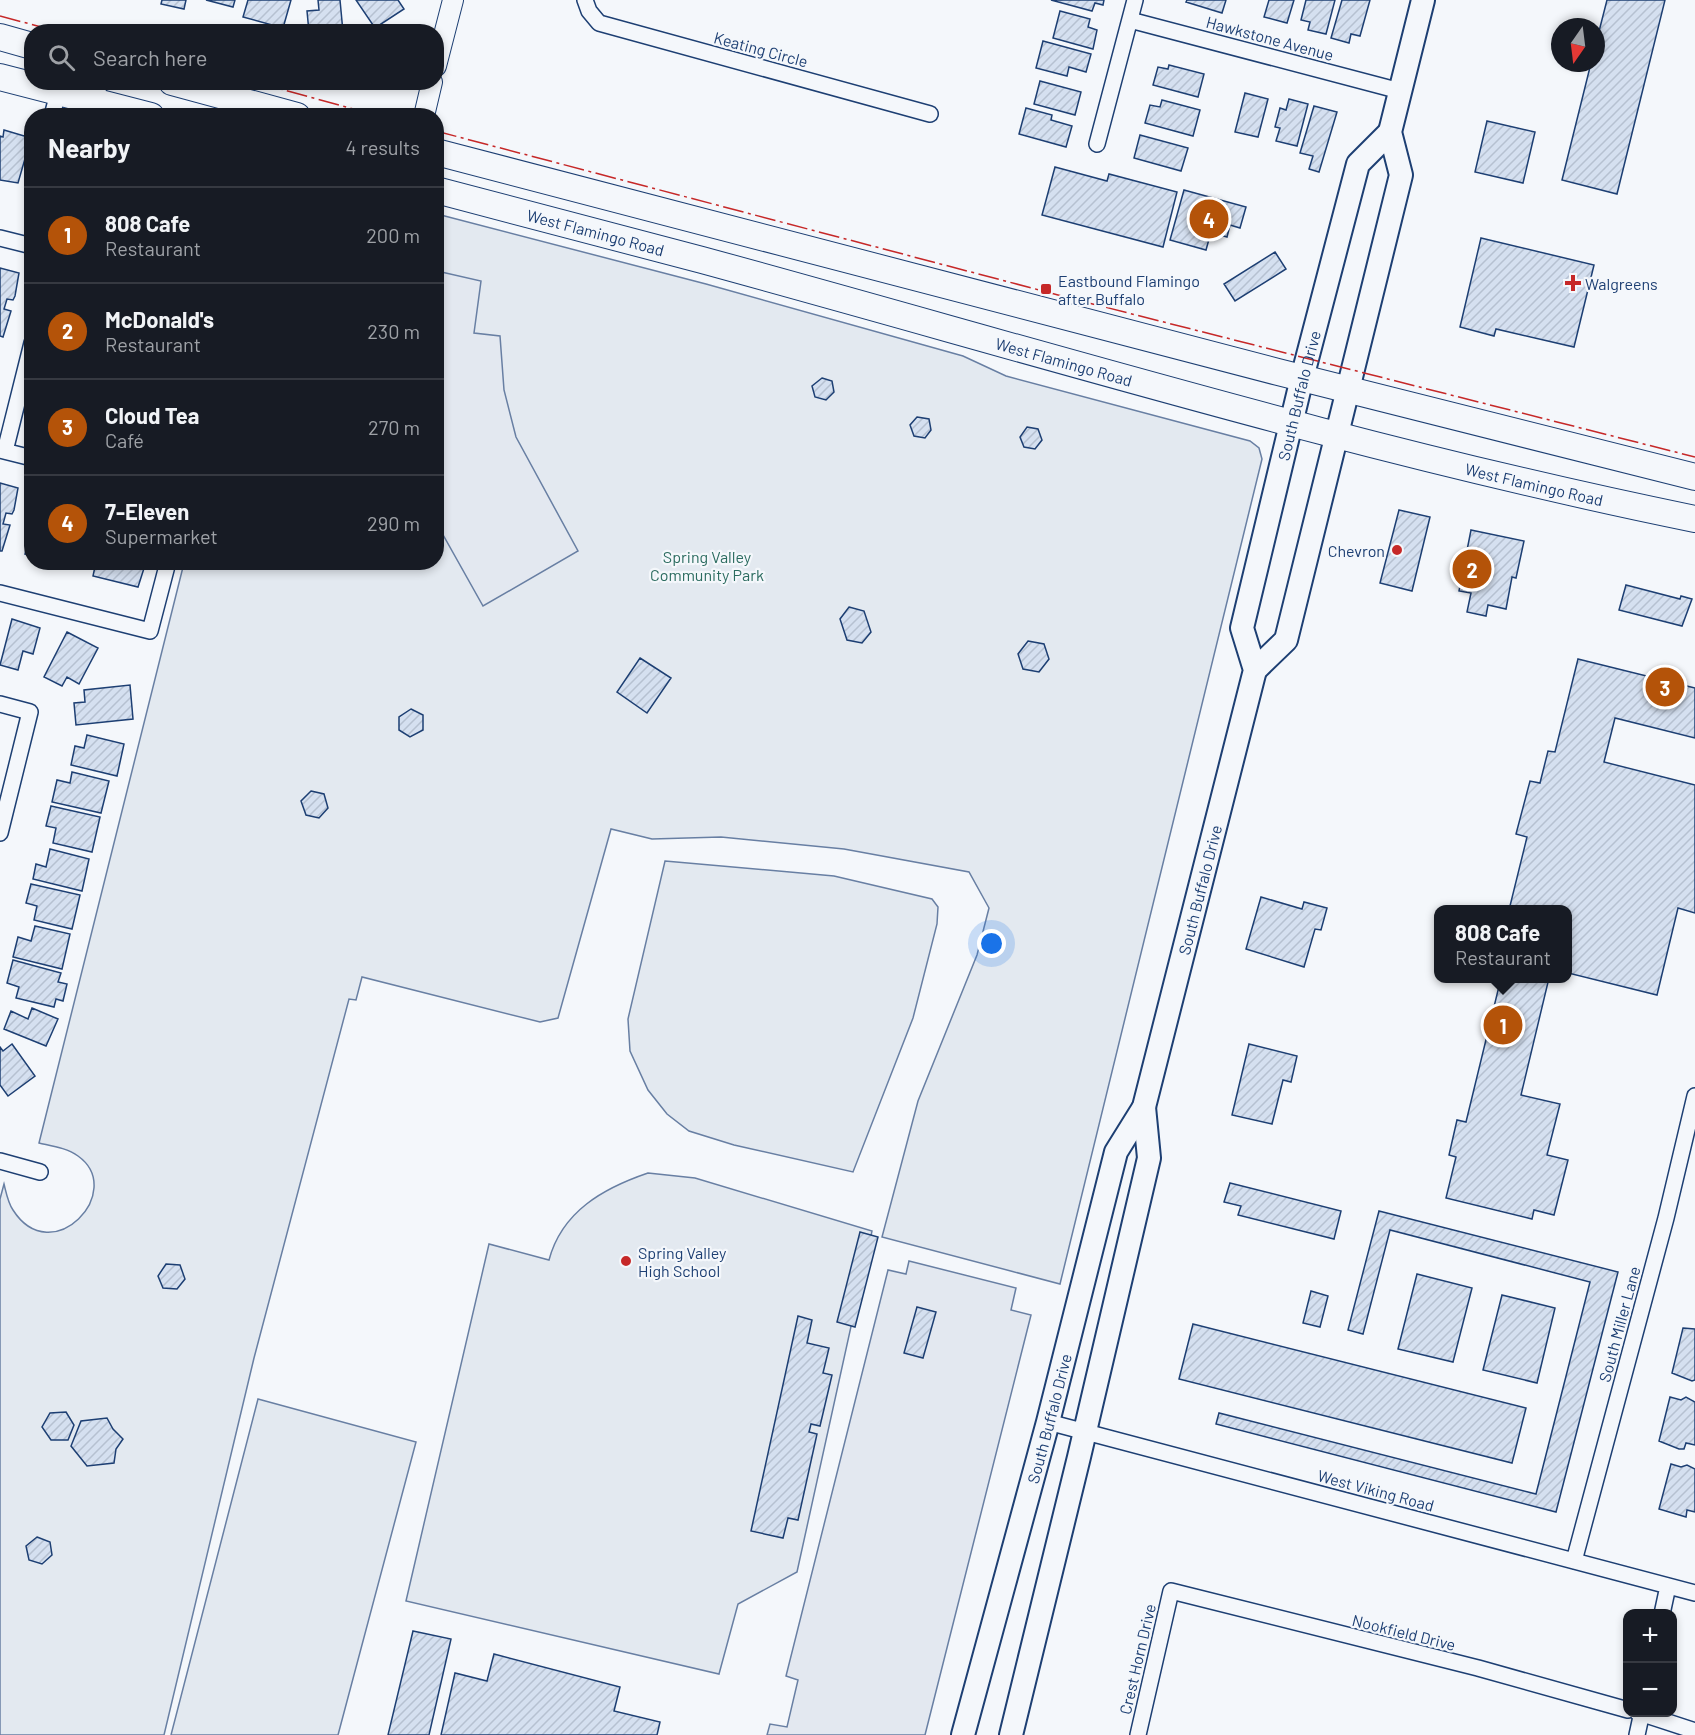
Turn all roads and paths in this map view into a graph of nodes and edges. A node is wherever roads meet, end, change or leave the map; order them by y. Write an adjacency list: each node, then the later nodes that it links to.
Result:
1 (453, 0): 6 (street)
2 (1135, 0): 5 (street)
3 (1423, 0): 14 (main road)
4 (587, 5): 20 (street, Keating Circle)
5 (1130, 20): 14 (street, Hawkstone Avenue); 22 (street)
6 (444, 35)
7 (0, 38): 8 (main road)
8 (24, 44)
9 (0, 77): 10 (main road)
10 (24, 85)
11 (37, 90): 15 (main road)
12 (201, 90): 18 (main road)
13 (430, 90): 19 (street)
14 (1400, 91): 21 (main road)
15 (57, 97): 16 (main road)
16 (96, 100): 17 (main road)
17 (123, 108)
18 (268, 108)
19 (426, 108)
20 (930, 114)
21 (1390, 132): 28 (main road, South Buffalo Drive); 29 (main road)
22 (1097, 144)
23 (444, 154): 28 (main road)
24 (444, 192): 30 (main road, West Flamingo Road)
25 (0, 238): 26 (street)
26 (24, 244)
27 (24, 372): 32 (street)
28 (1302, 378): 29 (main road); 30 (main road, South Buffalo Drive)
29 (1347, 389): 31 (main road); 34 (main road)
30 (1291, 422): 31 (main road, West Flamingo Road); 38 (main road, South Buffalo Drive)
31 (1335, 433): 35 (main road, West Flamingo Road); 38 (main road)
32 (2, 450): 33 (street)
33 (24, 456)
34 (1695, 477)
35 (1695, 519)
36 (166, 570): 37 (street)
37 (0, 593)
38 (1255, 670): 42 (main road, South Buffalo Drive)
39 (0, 704): 40 (street)
40 (0, 833)
41 (1695, 1096): 47 (street, South Miller Lane)
42 (1144, 1107): 45 (main road, South Buffalo Drive); 46 (main road, South Buffalo Drive)
43 (0, 1161): 44 (street)
44 (40, 1172)
45 (1048, 1422): 46 (street, West Viking Road); 56 (main road, South Buffalo Drive)
46 (1085, 1432): 47 (street, West Viking Road); 57 (main road, South Buffalo Drive)
47 (1574, 1561): 48 (street, West Viking Road)
48 (1668, 1586): 50 (street, West Viking Road); 51 (street)
49 (1171, 1591): 52 (street, Nookfield Drive); 58 (street, Crest Horn Drive)
50 (1695, 1593)
51 (1663, 1609)
52 (1623, 1708)
53 (1637, 1717): 59 (street)
54 (1652, 1717): 55 (street, Nookfield Drive)
55 (1695, 1731)
56 (963, 1735)
57 (1011, 1735)
58 (1138, 1735)
59 (1637, 1735)

